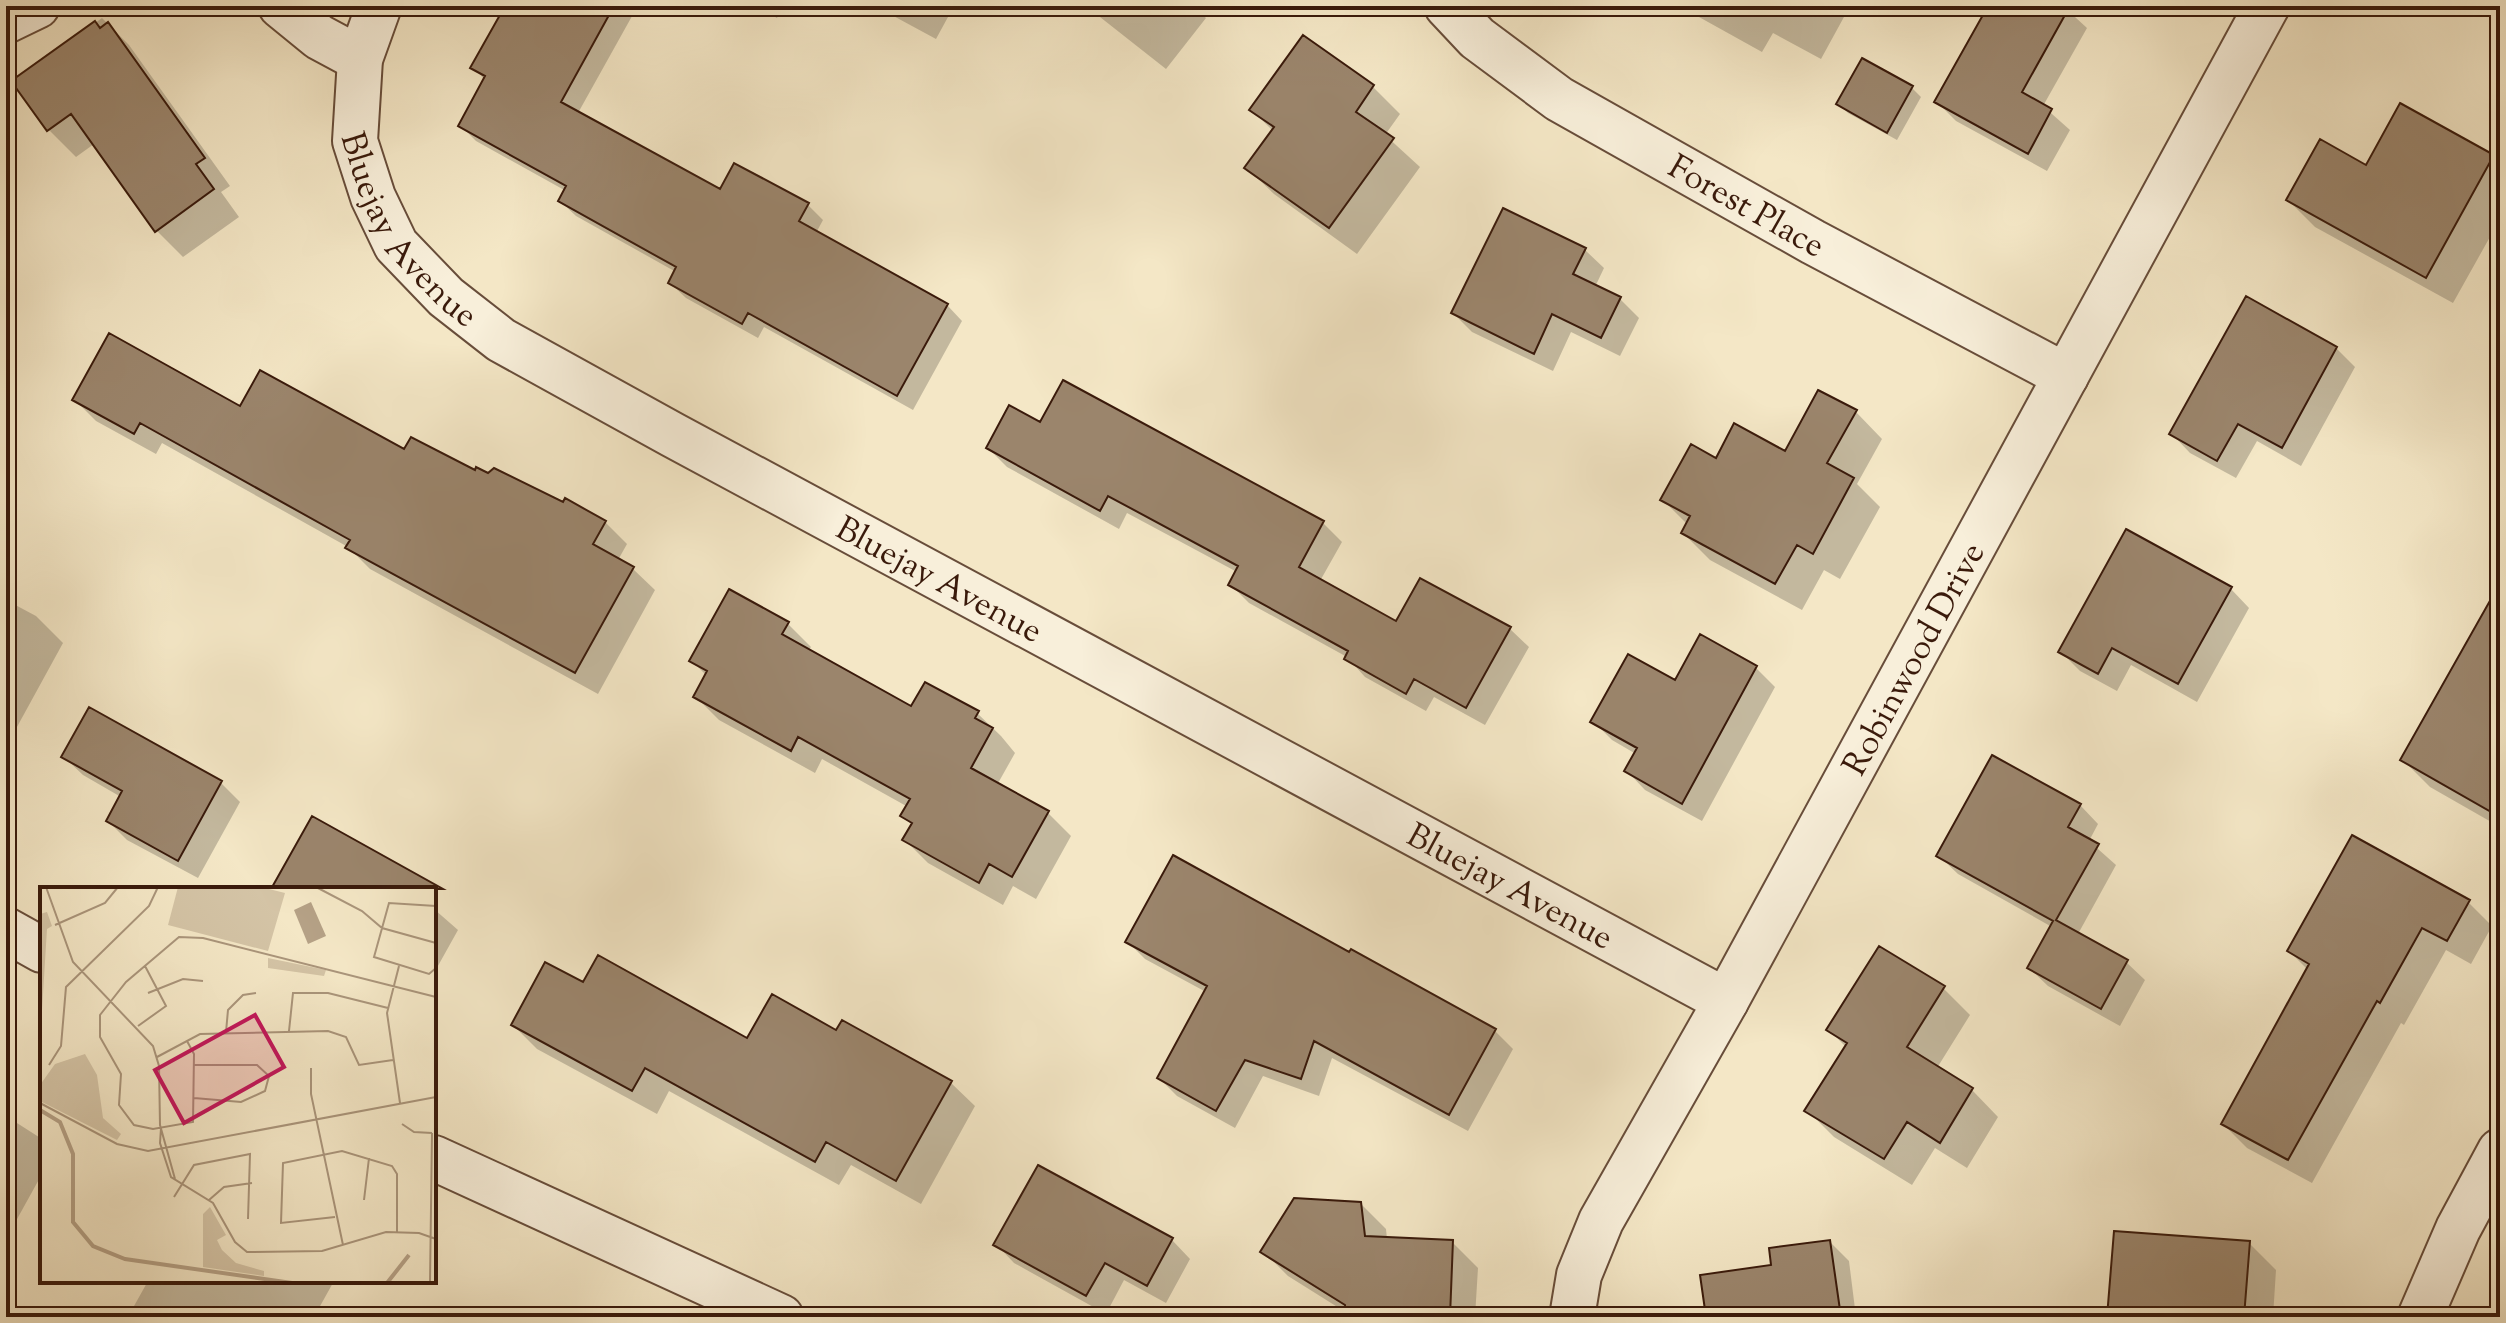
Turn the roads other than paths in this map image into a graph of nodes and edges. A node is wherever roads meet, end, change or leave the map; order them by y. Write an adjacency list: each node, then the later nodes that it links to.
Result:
1 (37, 6): 6 (street)
2 (281, 6): 7 (street)
3 (379, 6): 7 (street, Bluejay Avenue)
4 (1447, 6): 8 (street, Forest Place)
5 (2267, 6): 8 (street, Robinwood Drive)
6 (6, 21)
7 (360, 59): 11 (street, Bluejay Avenue)
8 (2066, 376): 11 (street, Robinwood Drive)
9 (6, 930): 10 (street)
10 (40, 949)
11 (1726, 1001): 15 (street, Robinwood Drive)
12 (2500, 1151): 16 (street)
13 (436, 1159): 14 (street)
14 (755, 1311)
15 (1572, 1317)
16 (2420, 1317)

